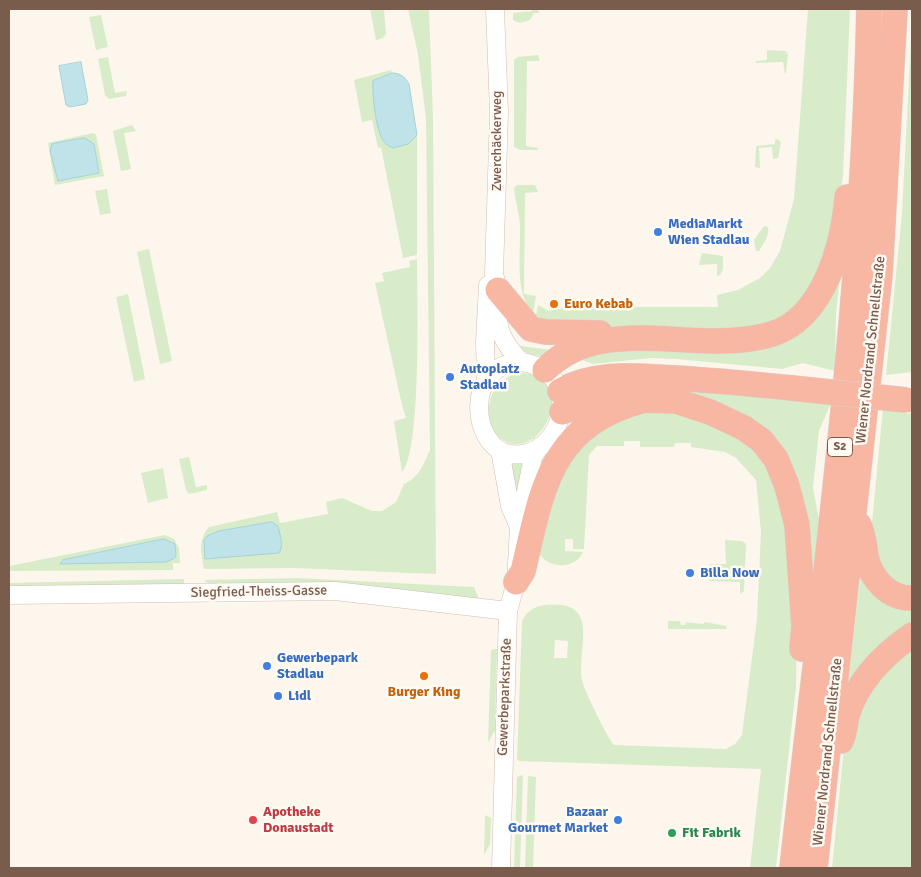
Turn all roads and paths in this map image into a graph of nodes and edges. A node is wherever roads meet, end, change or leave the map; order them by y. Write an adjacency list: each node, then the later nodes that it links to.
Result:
1 (495, 9): 5 (street, Zwerchäckerweg)
2 (870, 9): 4 (highway, Wiener Nordrand Schnellstraße / S2)
3 (896, 9): 17 (highway, Wiener Nordrand Schnellstraße / S2)
4 (864, 152): 6 (highway); 24 (highway, Wiener Nordrand Schnellstraße / S2)
5 (496, 282): 6 (highway); 7 (street, Zwerchäckerweg); 10 (street, Zwerchäckerweg)
6 (620, 338): 8 (highway)
7 (521, 362): 8 (street); 10 (street)
8 (545, 370): 14 (street)
9 (661, 378): 11 (highway); 13 (highway, bridge); 14 (highway)
10 (486, 379): 16 (street, Zwerchäckerweg)
11 (612, 392): 12 (highway); 14 (highway)
12 (644, 400): 19 (highway); 24 (highway)
13 (909, 400)
14 (561, 402): 15 (street)
15 (540, 446): 16 (street); 18 (street, Gewerbeparkstraße)
16 (500, 450): 18 (street, Gewerbeparkstraße)
17 (854, 516): 21 (highway); 25 (highway, Wiener Nordrand Schnellstraße / S2)
18 (519, 526): 19 (street, Gewerbeparkstraße)
19 (516, 582): 22 (street, Gewerbeparkstraße)
20 (9, 595): 22 (street, Siegfried-Theiss-Gasse)
21 (912, 598)
22 (508, 611): 26 (street, Gewerbeparkstraße)
23 (912, 635): 25 (highway)
24 (806, 740): 27 (highway, Wiener Nordrand Schnellstraße / S2)
25 (827, 756): 28 (highway, Wiener Nordrand Schnellstraße / S2)
26 (501, 868)
27 (792, 868)
28 (814, 868)

